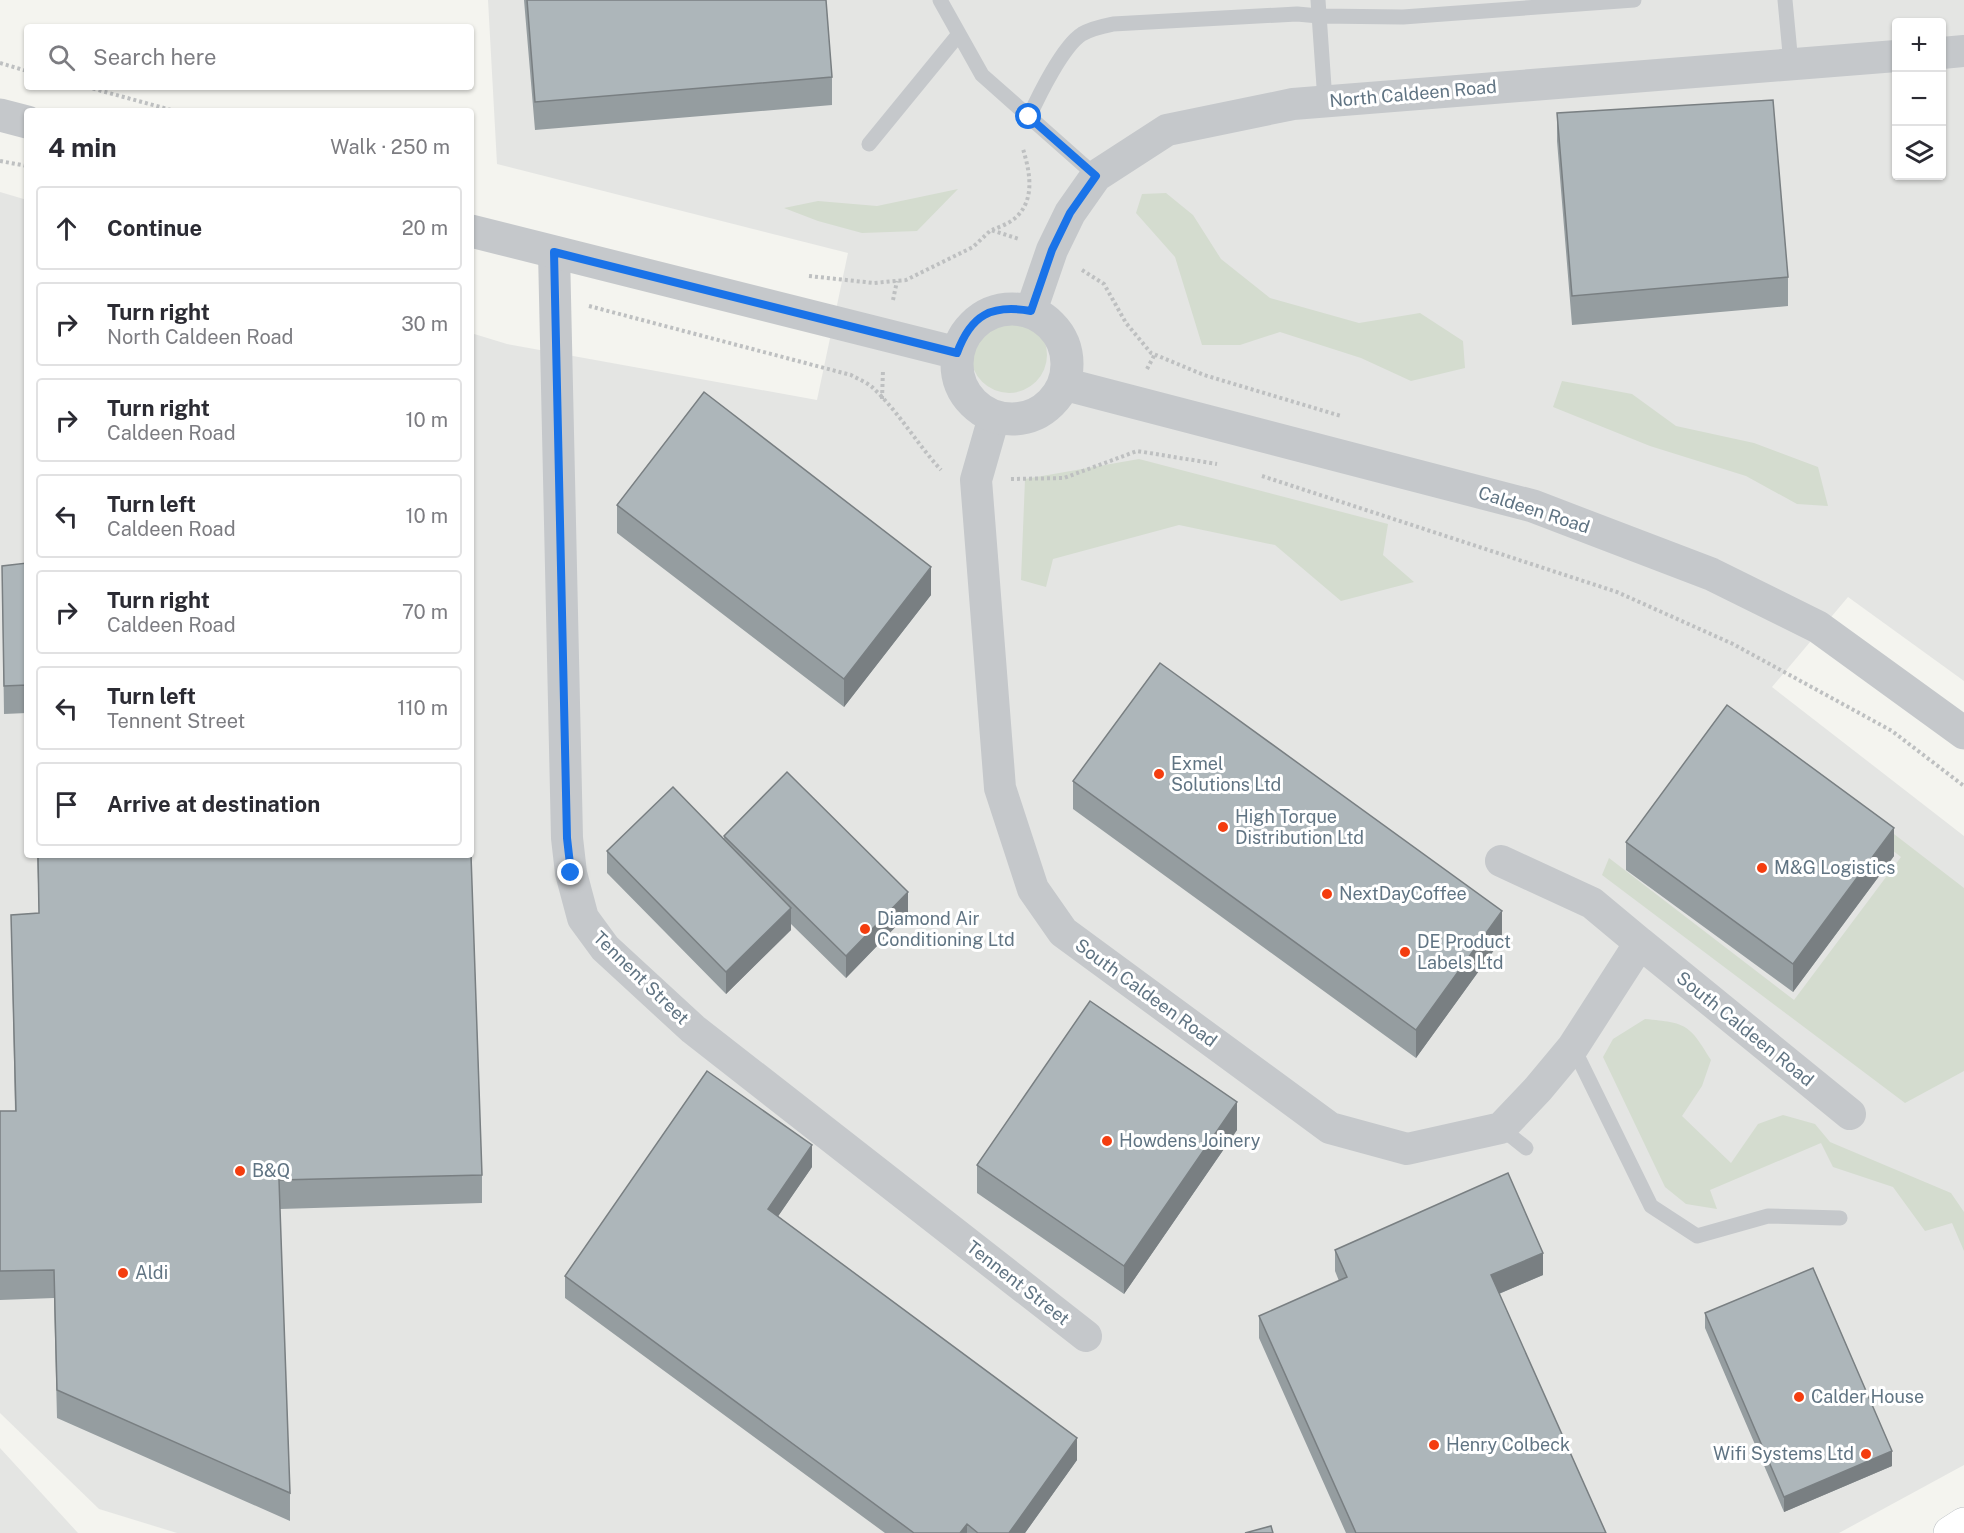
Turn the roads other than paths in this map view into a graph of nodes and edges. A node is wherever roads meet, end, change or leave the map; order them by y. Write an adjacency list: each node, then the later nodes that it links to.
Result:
1 (940, 0): 6 (lane)
2 (1318, 0): 5 (lane)
3 (1634, 0): 5 (lane)
4 (1785, 0): 10 (lane)
5 (1319, 16): 11 (lane); 13 (lane)
6 (959, 34): 13 (lane); 15 (lane)
7 (1964, 51): 8 (street)
8 (1946, 53)
9 (1892, 56): 10 (street, North Caldeen Road)
10 (1791, 64): 11 (street, North Caldeen Road)
11 (1325, 102): 16 (street, North Caldeen Road)
12 (0, 115): 14 (street)
13 (1029, 117): 16 (lane)
14 (24, 121)
15 (869, 144)
16 (1096, 176): 19 (street, North Caldeen Road)
17 (474, 232): 18 (street)
18 (554, 252): 20 (street); 31 (street, Tennent Street)
19 (1031, 311): 20 (street); 21 (street)
20 (957, 353): 22 (street)
21 (1064, 384): 22 (street); 23 (street, Caldeen Road)
22 (994, 417): 28 (street, South Caldeen Road)
23 (1964, 733)
24 (1502, 861): 25 (street, South Caldeen Road)
25 (1640, 943): 26 (street); 27 (street, South Caldeen Road)
26 (1573, 1047): 28 (street); 30 (lane)
27 (1850, 1114)
28 (1501, 1128): 29 (lane)
29 (1526, 1148)
30 (1840, 1218)
31 (1086, 1336)
32 (1964, 1524): 33 (main road)
33 (1950, 1533)

